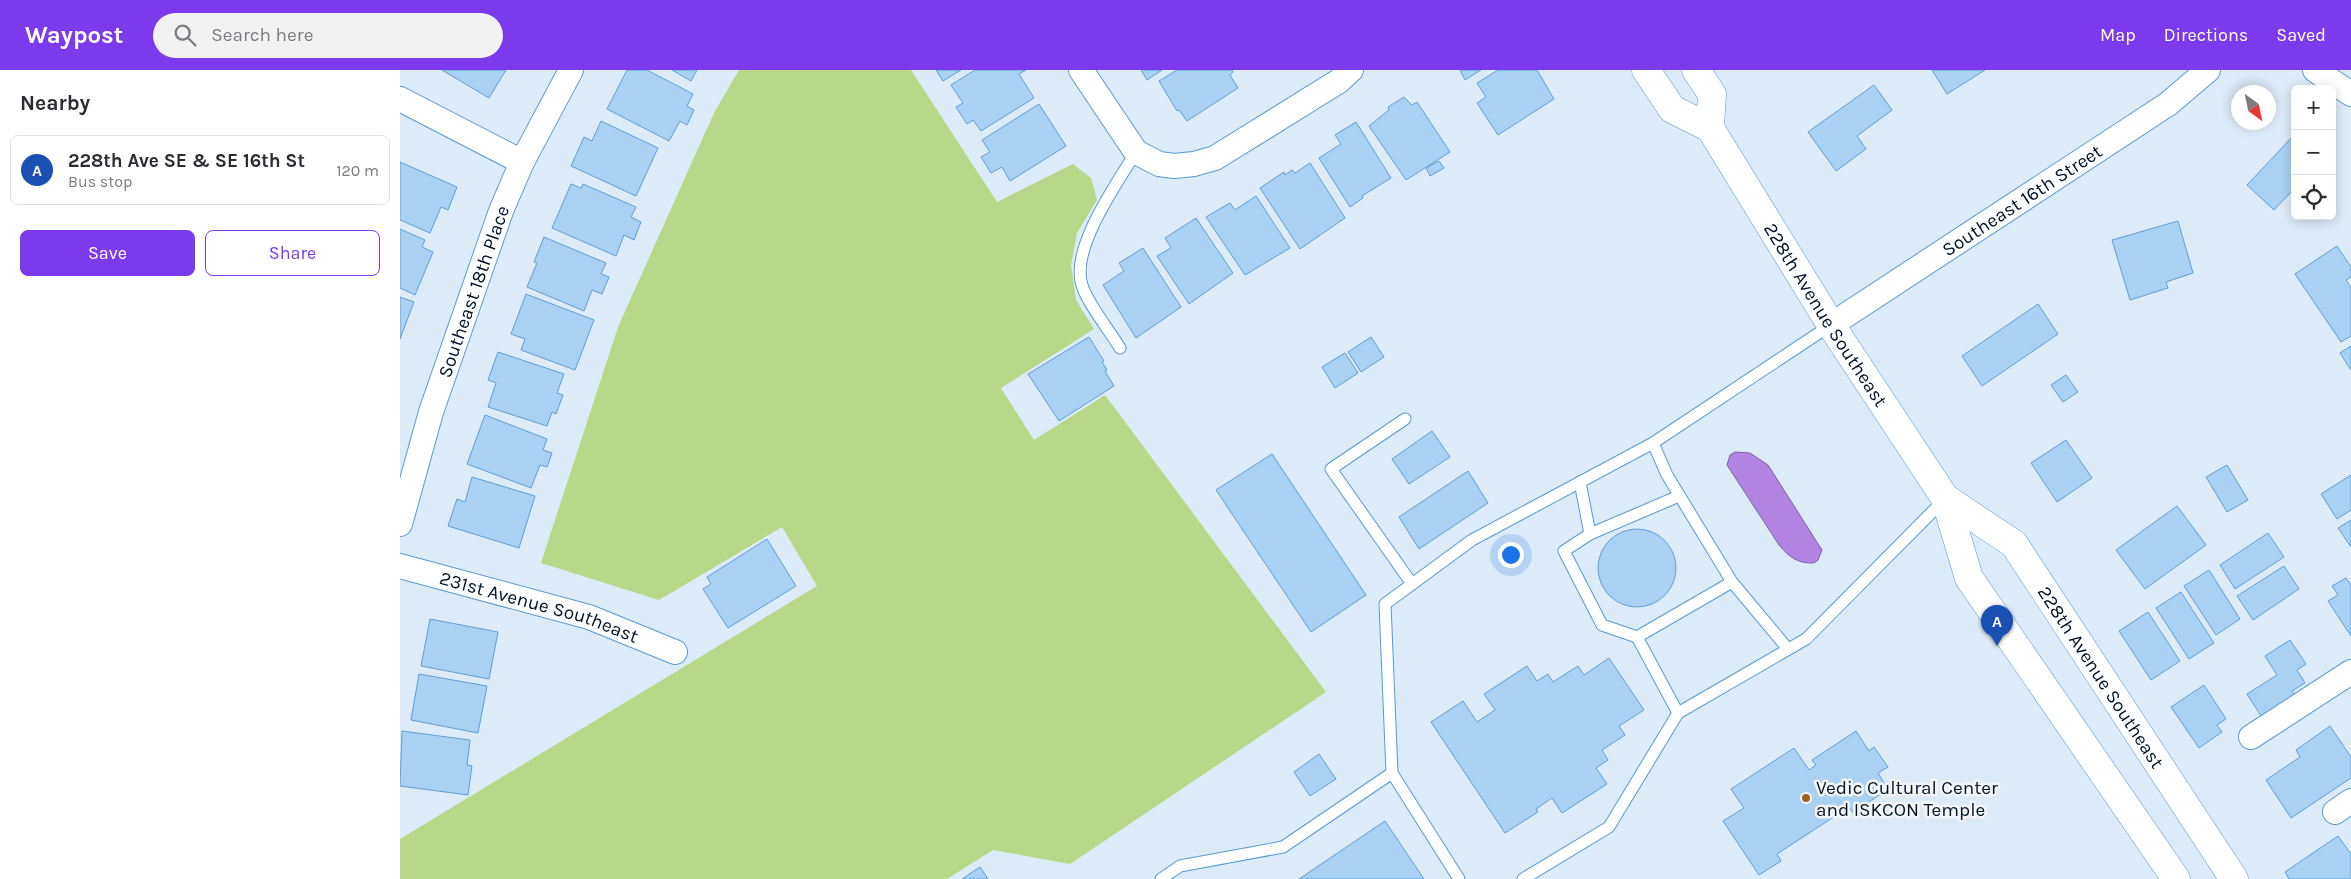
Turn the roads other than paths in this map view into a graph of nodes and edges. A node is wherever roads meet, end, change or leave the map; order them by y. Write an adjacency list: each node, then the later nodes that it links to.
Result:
1 (571, 70): 12 (street, Southeast 18th Place)
2 (1081, 70): 11 (street)
3 (1351, 70): 11 (street)
4 (1646, 70): 10 (main road)
5 (1696, 70): 10 (main road)
6 (2208, 70): 13 (street, Southeast 16th Street)
7 (2314, 70): 8 (street)
8 (2351, 94)
9 (400, 99): 12 (street)
10 (1710, 128): 13 (main road, 228th Avenue Southeast)
11 (1136, 152): 14 (lane)
12 (522, 162): 20 (street, Southeast 18th Place)
13 (1831, 325): 16 (lane); 19 (main road, 228th Avenue Southeast)
14 (1120, 348)
15 (1405, 419): 24 (lane)
16 (1653, 443): 17 (lane); 18 (lane)
17 (1580, 482): 21 (lane); 24 (lane)
18 (1679, 496): 21 (lane); 23 (lane)
19 (1945, 498): 26 (lane); 35 (main road, 228th Avenue Southeast); 36 (main road, 228th Avenue Southeast)
20 (400, 524)
21 (1590, 534): 25 (lane)
22 (400, 566): 27 (street, 231st Avenue Southeast)
23 (1732, 582): 25 (lane); 26 (lane)
24 (1412, 584): 31 (lane)
25 (1637, 637): 29 (lane)
26 (1788, 649): 29 (lane)
27 (675, 652)
28 (2351, 672): 30 (street)
29 (1678, 713): 34 (lane)
30 (2251, 737)
31 (1392, 773): 32 (lane); 33 (lane)
32 (1161, 879)
33 (1459, 879)
34 (1523, 879)
35 (2176, 879)
36 (2234, 879)

